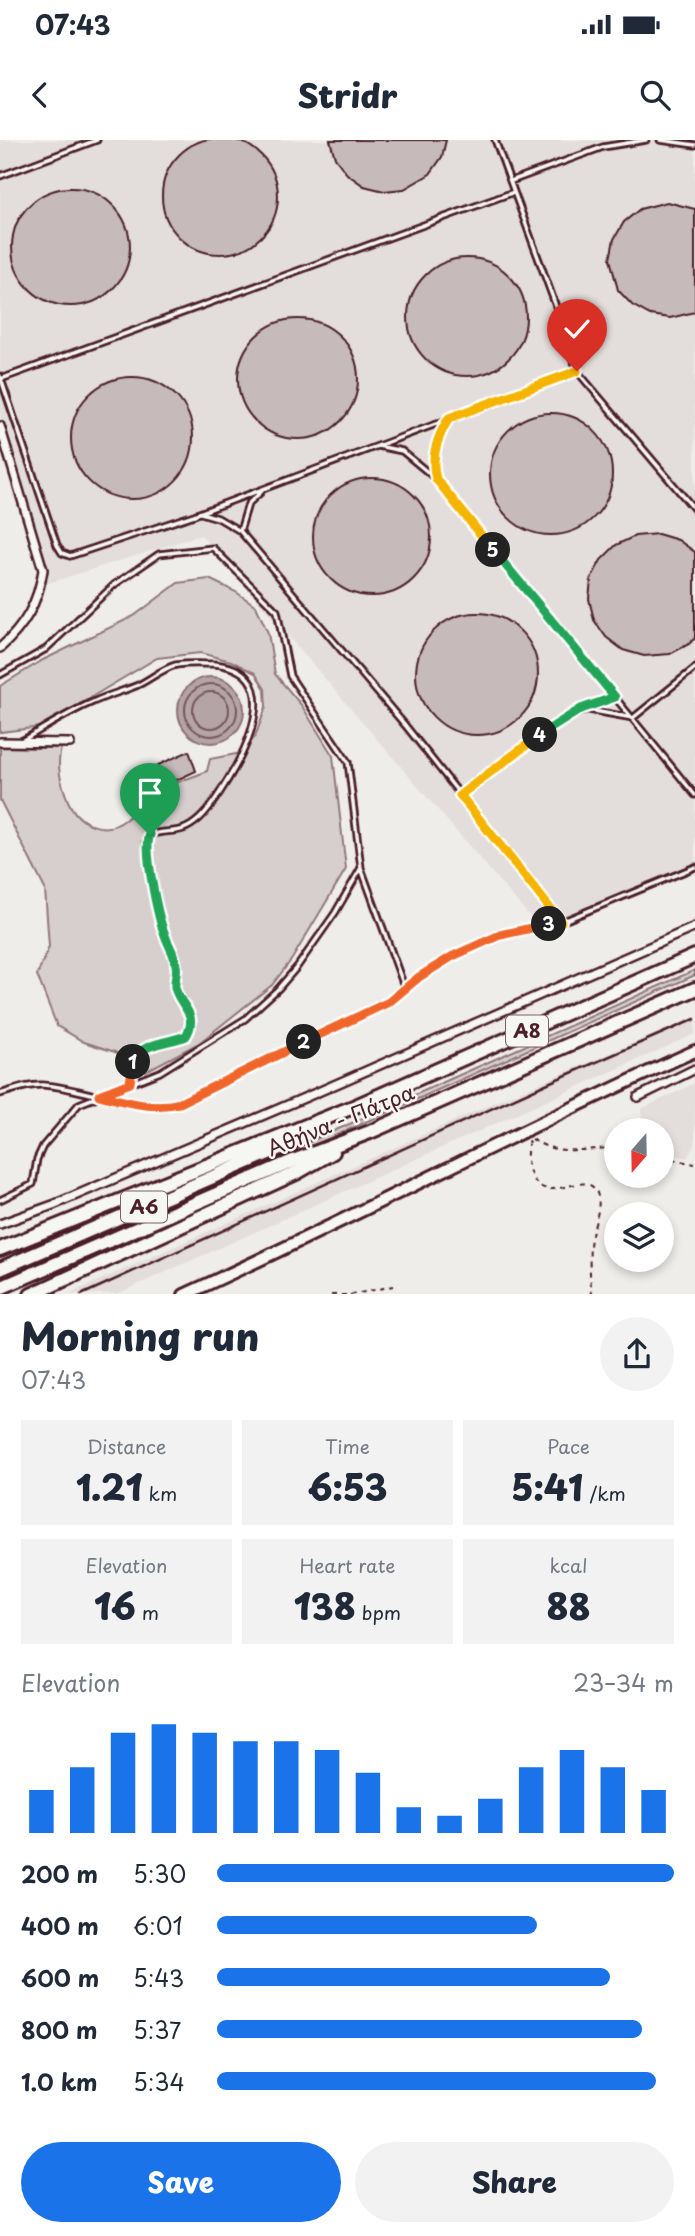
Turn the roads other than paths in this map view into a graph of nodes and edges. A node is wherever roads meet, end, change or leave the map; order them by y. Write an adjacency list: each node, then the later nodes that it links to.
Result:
1 (97, 140): 6 (lane)
2 (495, 140): 7 (lane)
3 (646, 140): 7 (lane)
4 (660, 140): 5 (lane)
5 (695, 145)
6 (0, 176)
7 (510, 182): 8 (lane)
8 (514, 192): 9 (lane); 10 (lane)
9 (577, 371): 11 (lane); 16 (lane)
10 (1, 377): 17 (lane)
11 (449, 418): 13 (lane); 14 (lane)
12 (0, 426): 19 (street)
13 (376, 446): 14 (lane); 15 (lane)
14 (436, 479): 22 (lane)
15 (265, 488): 17 (lane); 18 (lane)
16 (695, 510)
17 (199, 513): 18 (lane)
18 (240, 531): 28 (lane)
19 (0, 648)
20 (695, 668): 24 (lane)
21 (0, 675): 31 (lane)
22 (615, 697): 23 (lane); 24 (lane)
23 (581, 709): 24 (lane); 28 (lane)
24 (633, 718): 29 (lane)
25 (0, 742): 26 (street)
26 (18, 742): 27 (street); 39 (lane)
27 (70, 743)
28 (460, 795): 32 (lane)
29 (695, 795)
30 (695, 867): 32 (lane)
31 (361, 868): 35 (lane); 39 (lane)
32 (561, 922): 35 (lane)
33 (695, 927): 46 (street)
34 (695, 956): 43 (highway, Αθήνα - Πάτρα / Α8)
35 (405, 989): 41 (lane)
36 (695, 989): 44 (highway, Αθήνα - Πάτρα / Α8)
37 (695, 1051): 51 (street)
38 (695, 1069): 42 (street)
39 (130, 1083): 41 (lane)
40 (0, 1094): 41 (lane)
41 (99, 1095): 45 (lane)
42 (638, 1097)
43 (358, 1105): 47 (highway, Αθήνα - Πάτρα / Α8); 48 (highway, Α6)
44 (370, 1132): 49 (highway, Αθήνα - Πάτρα / Α8); 50 (highway, Α6)
45 (0, 1200)
46 (0, 1224)
47 (0, 1249)
48 (0, 1269)
49 (0, 1288)
50 (31, 1294)
51 (184, 1294)

